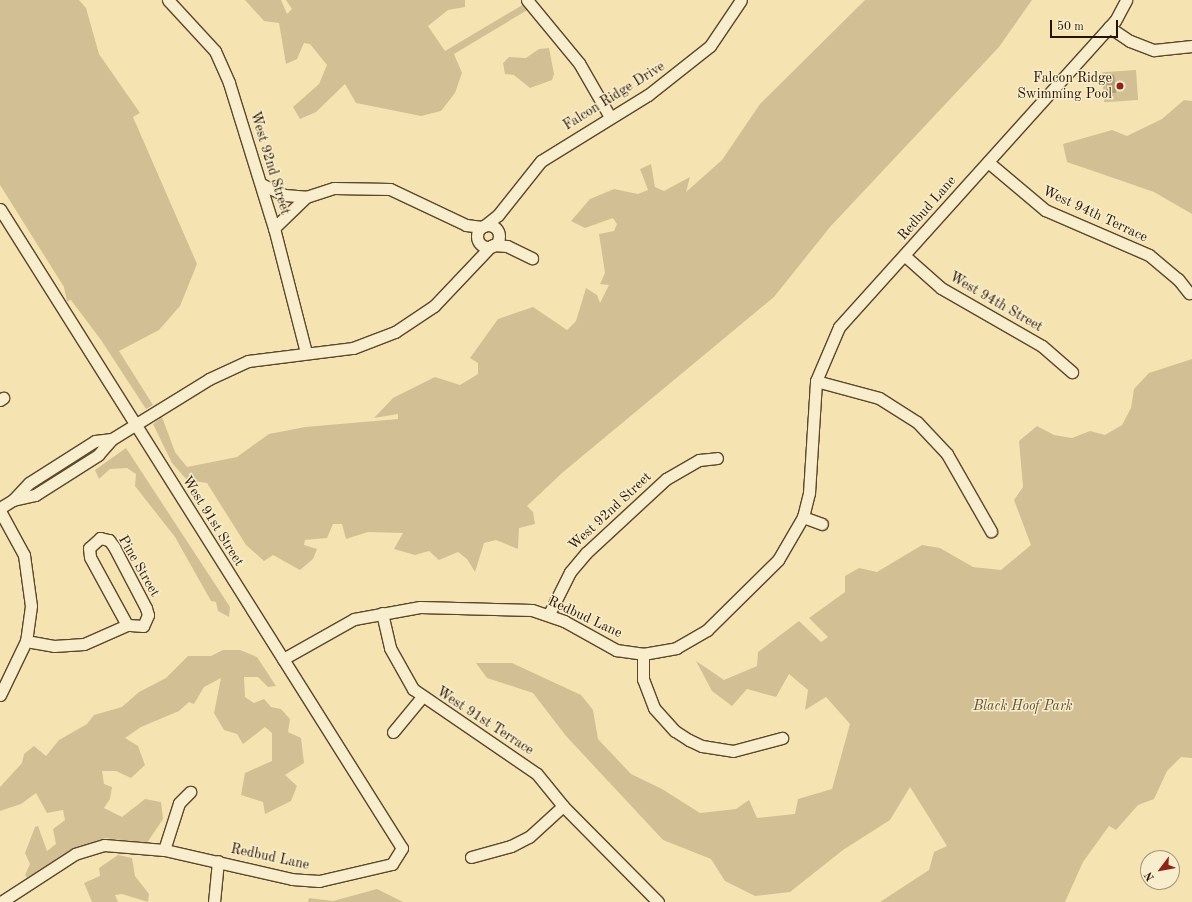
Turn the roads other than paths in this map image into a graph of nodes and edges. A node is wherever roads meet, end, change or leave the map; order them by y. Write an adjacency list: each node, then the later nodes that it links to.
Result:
1 (168, 0): 9 (street, West 92nd Street)
2 (527, 0): 7 (street)
3 (741, 0): 7 (street, Falcon Ridge Drive)
4 (1126, 0): 5 (street, Redbud Lane)
5 (1110, 27): 6 (street); 8 (street, Redbud Lane)
6 (1192, 46)
7 (610, 117): 12 (street, Falcon Ridge Drive)
8 (988, 162): 18 (street, Redbud Lane); 21 (street, West 94th Terrace)
9 (261, 184): 10 (street); 15 (street, West 92nd Street)
10 (306, 197): 13 (street); 15 (street)
11 (0, 208): 25 (street, West 91st Street)
12 (498, 215): 14 (street, Falcon Ridge Drive); 17 (street)
13 (466, 226): 14 (street); 16 (street)
14 (483, 226): 16 (street); 17 (street)
15 (274, 228): 22 (street, West 92nd Street)
16 (478, 240): 17 (street); 20 (street)
17 (495, 240): 19 (street); 20 (street)
18 (905, 256): 23 (street, West 94th Street); 24 (street, Redbud Lane)
19 (532, 258)
20 (474, 263): 22 (street)
21 (1189, 293)
22 (306, 353): 25 (street)
23 (1072, 372)
24 (816, 381): 29 (street, Redbud Lane); 31 (street)
25 (135, 424): 27 (street); 37 (street, West 91st Street)
26 (717, 458): 33 (street, West 92nd Street)
27 (0, 508)
28 (0, 511): 35 (street)
29 (803, 517): 30 (street); 36 (street, Redbud Lane)
30 (822, 524)
31 (992, 531)
32 (382, 613): 33 (street, Redbud Lane); 37 (street, Redbud Lane); 39 (street, West 91st Terrace)
33 (549, 614): 36 (street, Redbud Lane)
34 (127, 625): 34 (street, Pine Street); 35 (street, Pine Street)
35 (26, 641): 38 (street)
36 (643, 654): 41 (street)
37 (283, 659): 44 (street, West 91st Street)
38 (0, 695)
39 (422, 697): 40 (street, West 91st Terrace); 43 (street, West 91st Terrace)
40 (393, 732)
41 (782, 738)
42 (190, 792): 45 (street)
43 (563, 806): 46 (street); 48 (street, West 91st Terrace)
44 (402, 848): 47 (street, Redbud Lane)
45 (164, 850): 47 (street, Redbud Lane); 49 (street, Redbud Lane)
46 (471, 857)
47 (218, 861): 50 (street, Redbud Lane)
48 (653, 900)
49 (1, 902)
50 (214, 902)

